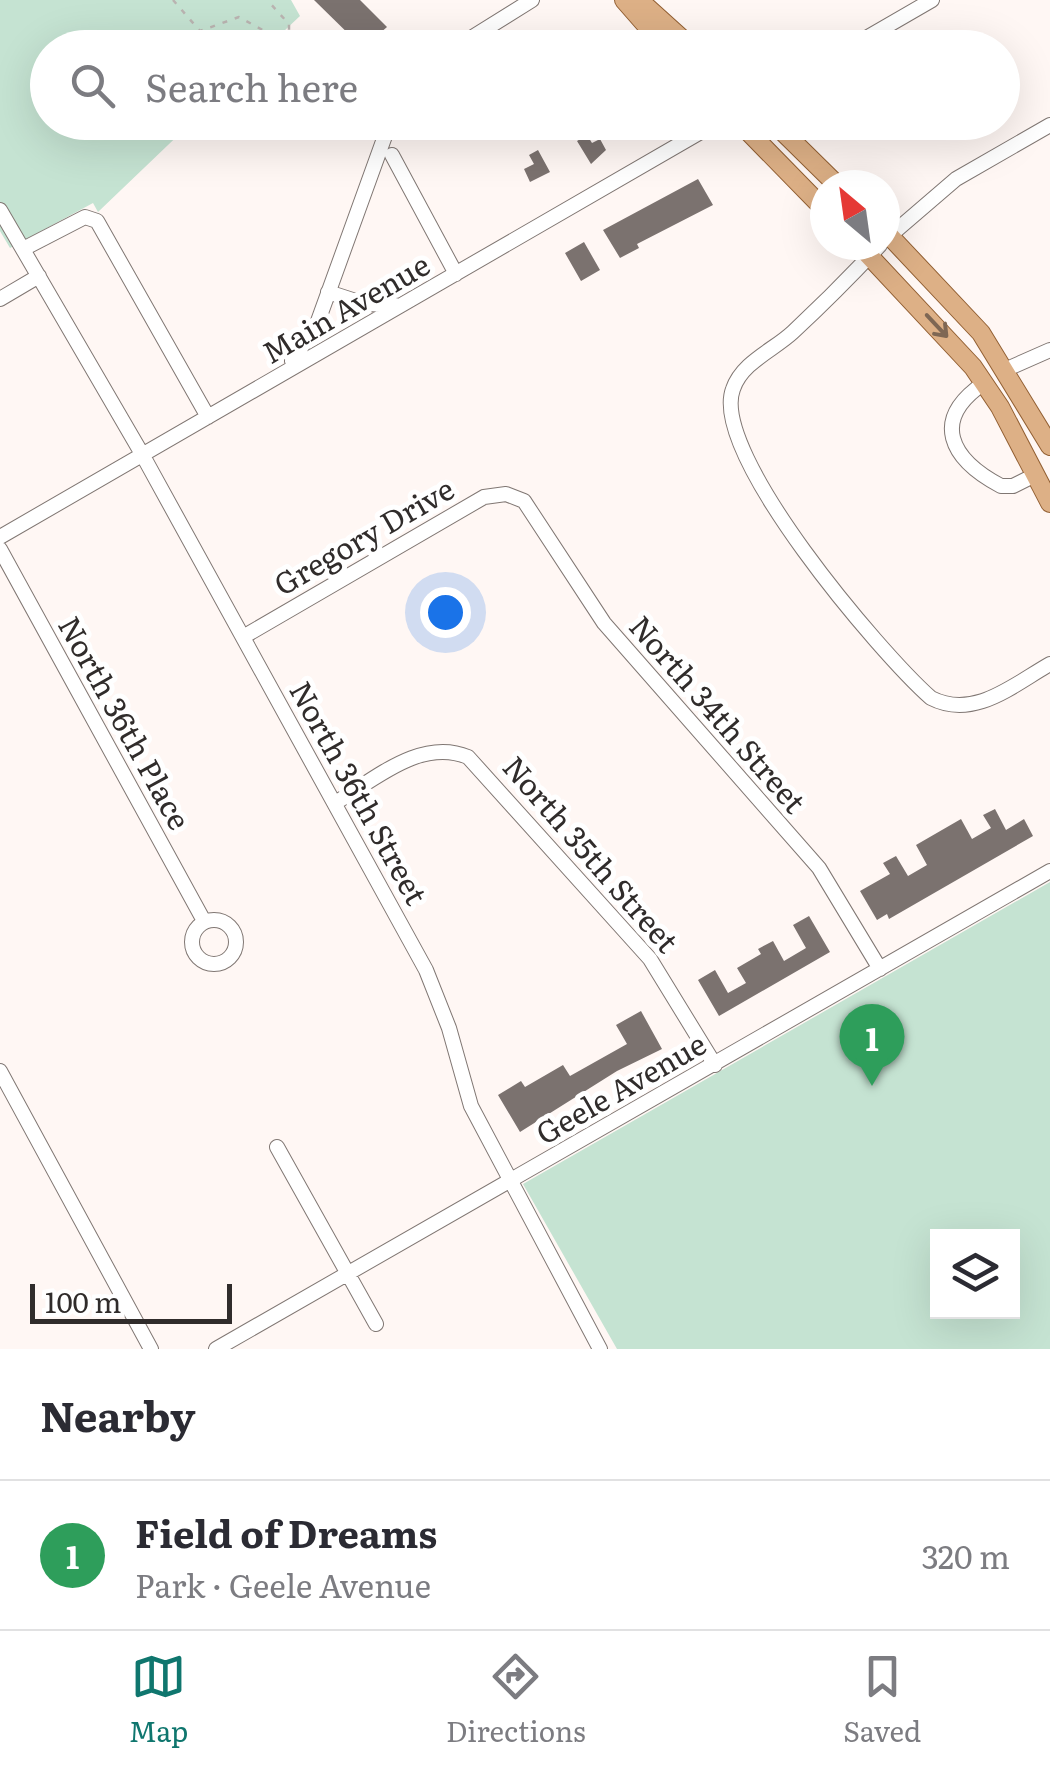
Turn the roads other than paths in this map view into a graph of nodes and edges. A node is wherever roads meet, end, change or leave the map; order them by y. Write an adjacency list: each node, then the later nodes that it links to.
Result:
1 (532, 0): 5 (street)
2 (624, 0): 6 (main road)
3 (639, 0): 7 (main road)
4 (932, 0): 8 (street)
5 (484, 30)
6 (650, 30)
7 (672, 30)
8 (881, 30)
9 (1050, 125): 18 (street)
10 (383, 140): 25 (street)
11 (687, 140): 23 (street, Main Avenue)
12 (757, 140): 16 (main road)
13 (791, 140): 15 (main road)
14 (392, 155): 23 (street)
15 (822, 170)
16 (810, 195)
17 (0, 210): 19 (street, North 36th Street)
18 (900, 224)
19 (23, 249): 24 (street, North 36th Street); 32 (street)
20 (861, 260): 41 (street)
21 (891, 260): 31 (main road, one-way to 31)
22 (900, 260): 29 (main road)
23 (456, 274): 27 (street, Main Avenue)
24 (39, 276): 26 (street); 34 (street, North 36th Street)
25 (328, 292): 27 (street); 30 (street)
26 (0, 299)
27 (401, 304): 30 (street, Main Avenue)
28 (1050, 350): 29 (street)
29 (1007, 369): 33 (main road)
30 (280, 372): 32 (street, Main Avenue)
31 (984, 383): 35 (main road); 35 (street)
32 (208, 417): 34 (street, Main Avenue)
33 (1050, 446)
34 (142, 454): 38 (street, Main Avenue); 40 (street, North 36th Street)
35 (1035, 475): 37 (main road)
36 (514, 496): 40 (street, Gregory Drive); 45 (street, North 34th Street)
37 (1050, 503)
38 (0, 537)
39 (0, 549): 44 (street, North 36th Place)
40 (243, 636): 42 (street, North 36th Street)
41 (1050, 664)
42 (335, 803): 46 (street, North 35th Street); 49 (street, North 36th Street)
43 (1050, 871): 45 (street, Geele Avenue)
44 (204, 922)
45 (880, 969): 46 (street, Geele Avenue)
46 (715, 1064): 49 (street, Geele Avenue)
47 (0, 1071): 52 (street)
48 (276, 1147): 50 (street)
49 (510, 1183): 50 (street, Geele Avenue); 54 (street, North 36th Street)
50 (350, 1275): 51 (street); 53 (street, Geele Avenue)
51 (376, 1324)
52 (150, 1349)
53 (216, 1349)
54 (600, 1349)

